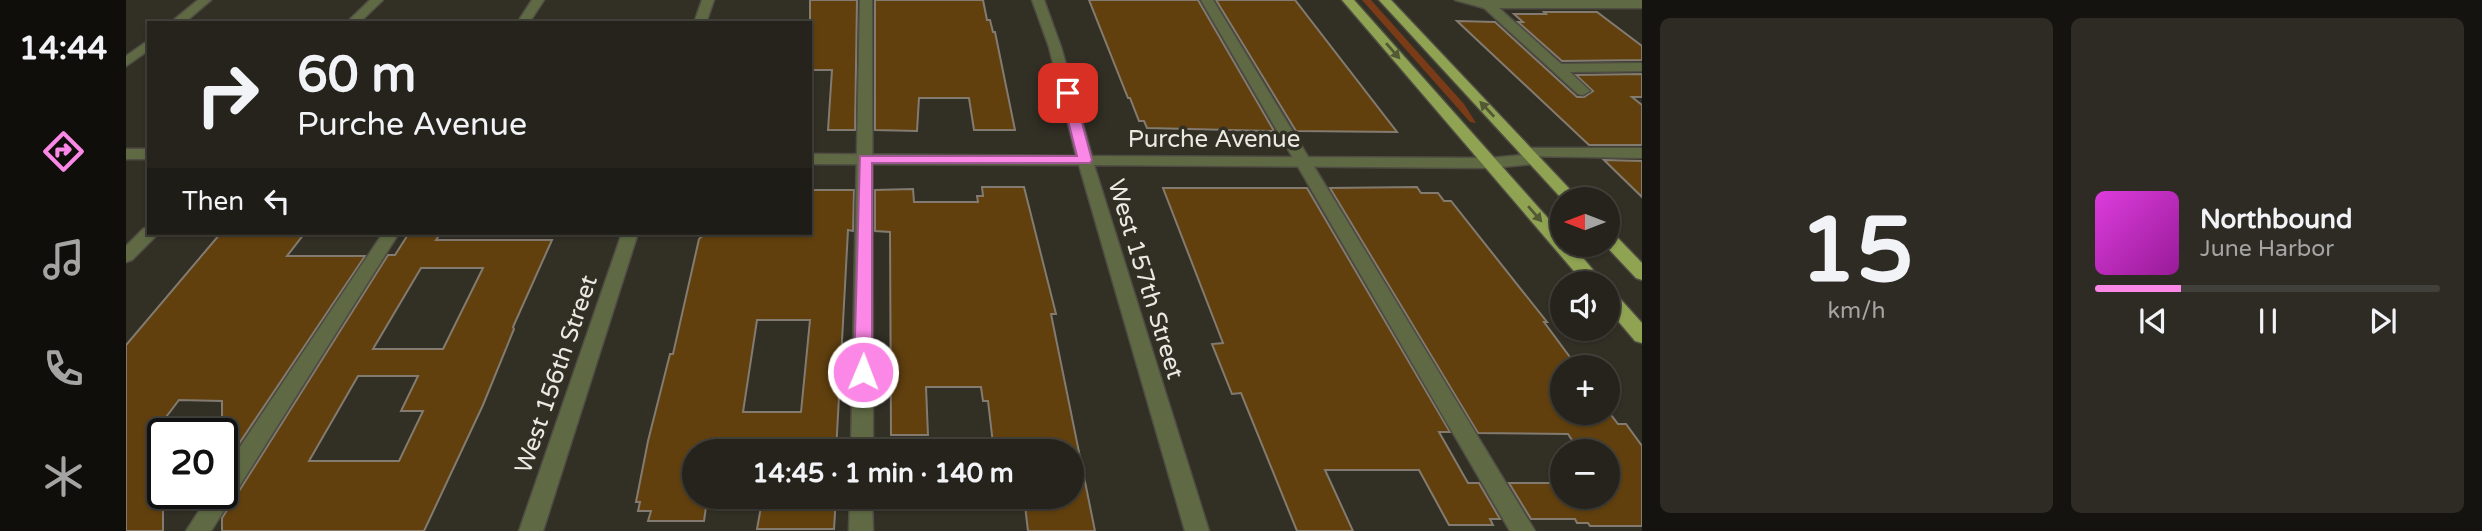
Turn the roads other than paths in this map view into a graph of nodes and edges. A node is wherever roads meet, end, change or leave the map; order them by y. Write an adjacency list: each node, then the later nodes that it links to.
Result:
1 (205, 0): 13 (street)
2 (377, 0): 14 (street)
3 (538, 0): 15 (street)
4 (708, 0): 16 (street)
5 (866, 0): 27 (street)
6 (1038, 0): 28 (street, West 157th Street)
7 (1207, 0): 29 (street)
8 (1348, 0): 30 (main road, one-way to 30)
9 (1385, 0): 25 (main road, one-way to 9)
10 (1461, 0): 11 (street)
11 (1486, 3): 12 (street); 20 (street)
12 (1642, 4)
13 (179, 21)
14 (354, 21)
15 (524, 21)
16 (701, 21)
17 (147, 46): 18 (street)
18 (126, 62)
19 (1642, 67): 20 (street)
20 (1557, 68): 21 (street)
21 (1583, 91)
22 (1642, 153): 25 (street, Purche Avenue)
23 (126, 154): 24 (street)
24 (147, 155)
25 (1530, 156): 30 (street, Purche Avenue); 31 (main road)
26 (812, 159): 27 (street, Purche Avenue)
27 (865, 159): 28 (street, Purche Avenue); 41 (street)
28 (1085, 160): 29 (street, Purche Avenue); 48 (street, West 157th Street)
29 (1302, 162): 30 (street, Purche Avenue); 49 (street)
30 (1490, 163): 37 (main road, one-way to 37)
31 (1560, 187)
32 (147, 235): 36 (street)
33 (390, 235): 42 (street)
34 (629, 235): 46 (street, West 156th Street)
35 (1620, 251): 38 (main road)
36 (126, 256)
37 (1585, 271)
38 (1642, 274)
39 (1620, 311): 40 (main road)
40 (1642, 336)
41 (862, 439)
42 (238, 468)
43 (212, 509): 45 (street)
44 (861, 509): 47 (street)
45 (198, 531)
46 (531, 531)
47 (861, 531)
48 (1197, 531)
49 (1524, 531)

